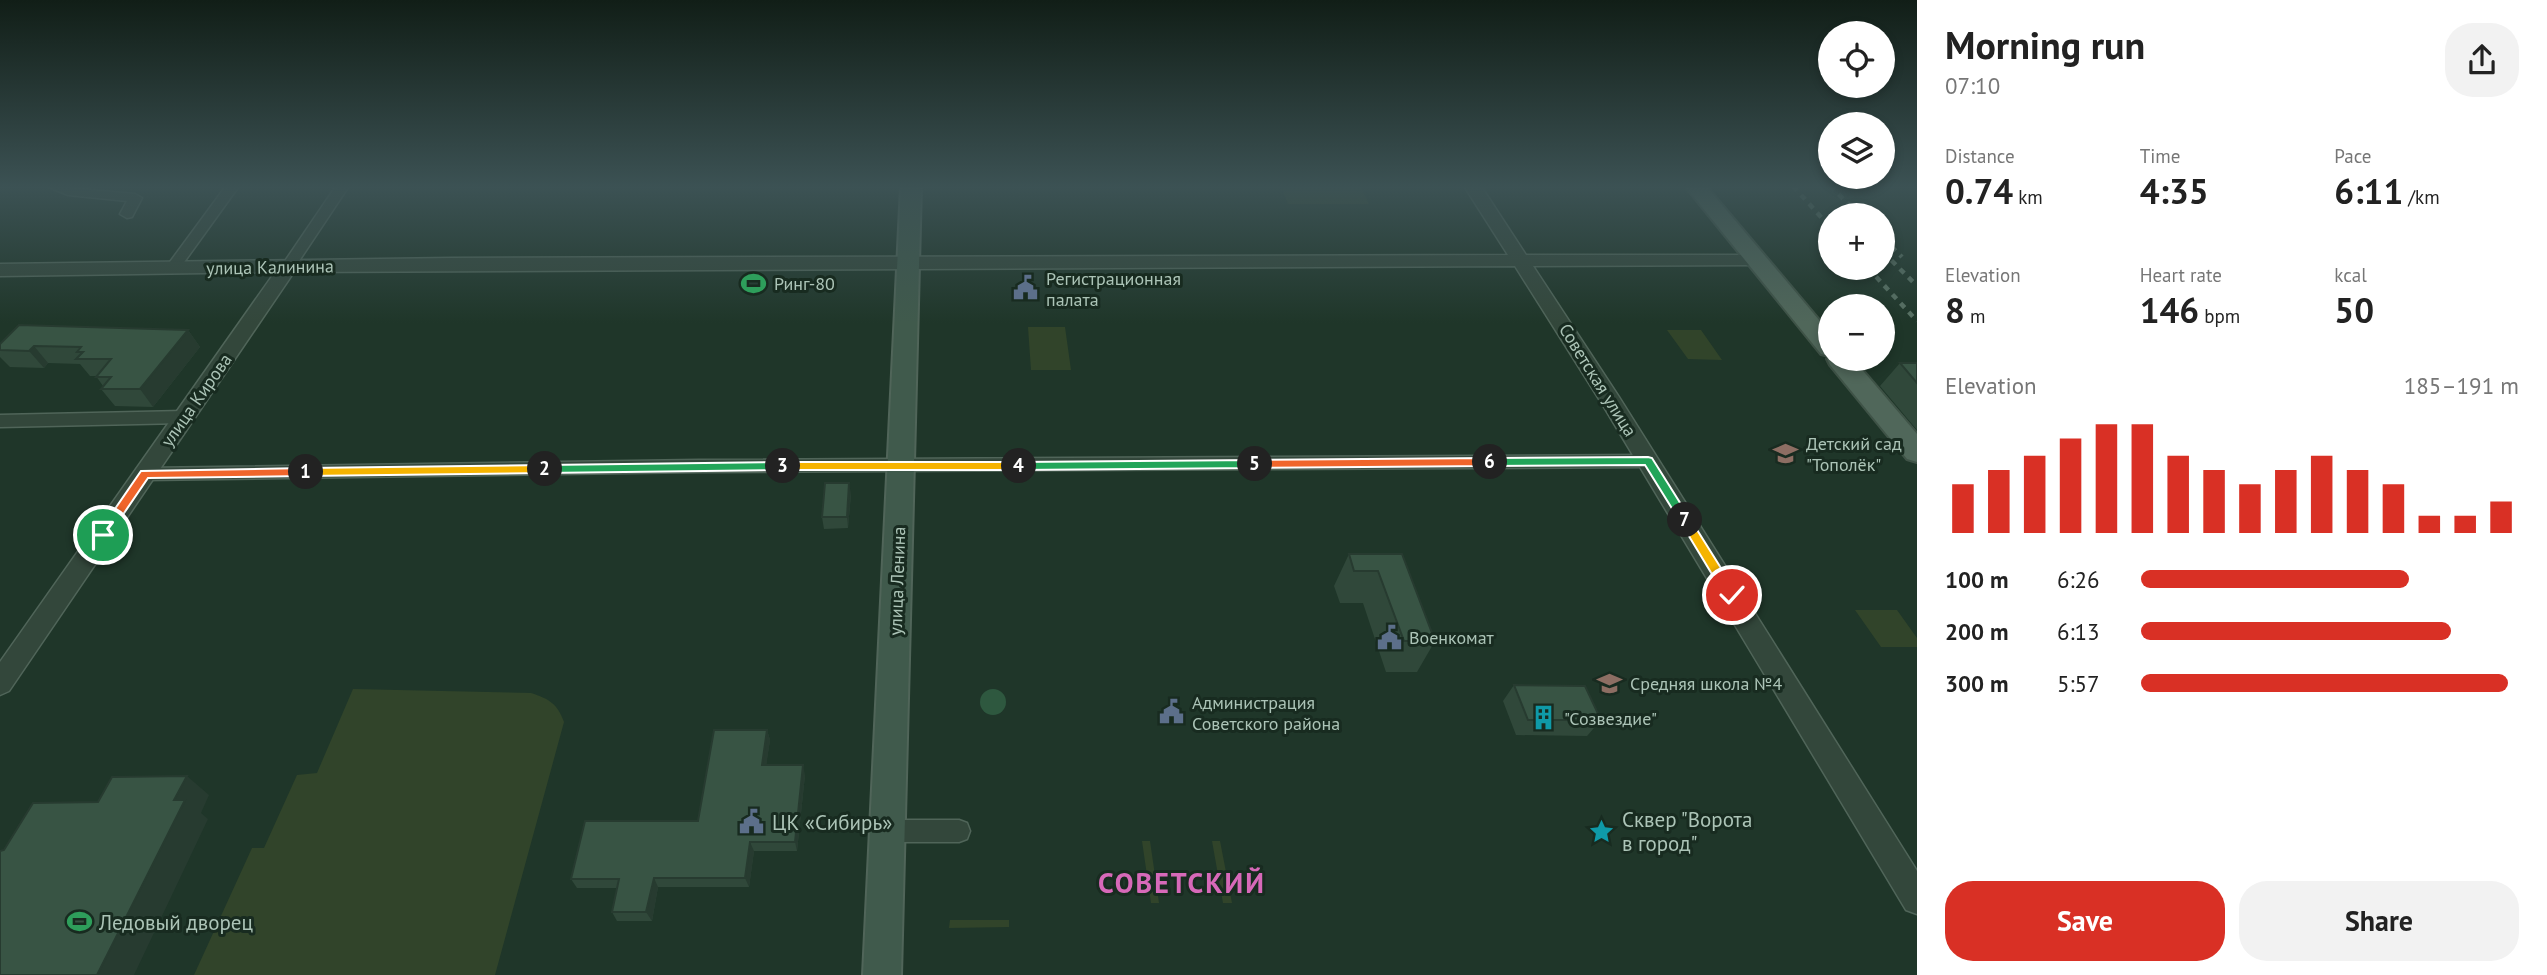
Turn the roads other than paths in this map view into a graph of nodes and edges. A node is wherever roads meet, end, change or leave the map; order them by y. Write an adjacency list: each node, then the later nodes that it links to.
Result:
1 (200, 232): 10 (street)
2 (312, 232): 9 (street, улица Кирова)
3 (909, 232): 8 (main road, улица Ленина)
4 (1503, 232): 7 (street, Советская улица)
5 (1733, 232): 6 (main road)
6 (1757, 260): 7 (street, улица Калинина); 12 (main road)
7 (1523, 262): 8 (street, улица Калинина); 17 (street, Советская улица)
8 (908, 263): 9 (street, улица Калинина); 18 (main road, улица Ленина)
9 (288, 267): 10 (street, улица Калинина); 14 (street, улица Кирова)
10 (172, 269): 11 (street, улица Калинина)
11 (0, 270)
12 (1818, 334)
13 (1849, 371): 16 (main road)
14 (184, 417): 15 (street); 19 (street, улица Кирова)
15 (0, 421)
16 (1917, 452)
17 (1648, 461): 18 (street); 23 (street, Советская улица)
18 (901, 466): 19 (street); 21 (main road, улица Ленина)
19 (145, 474): 20 (street, улица Кирова)
20 (2, 676)
21 (888, 831): 22 (street); 24 (main road, улица Ленина)
22 (959, 831)
23 (1917, 899)
24 (882, 975)

